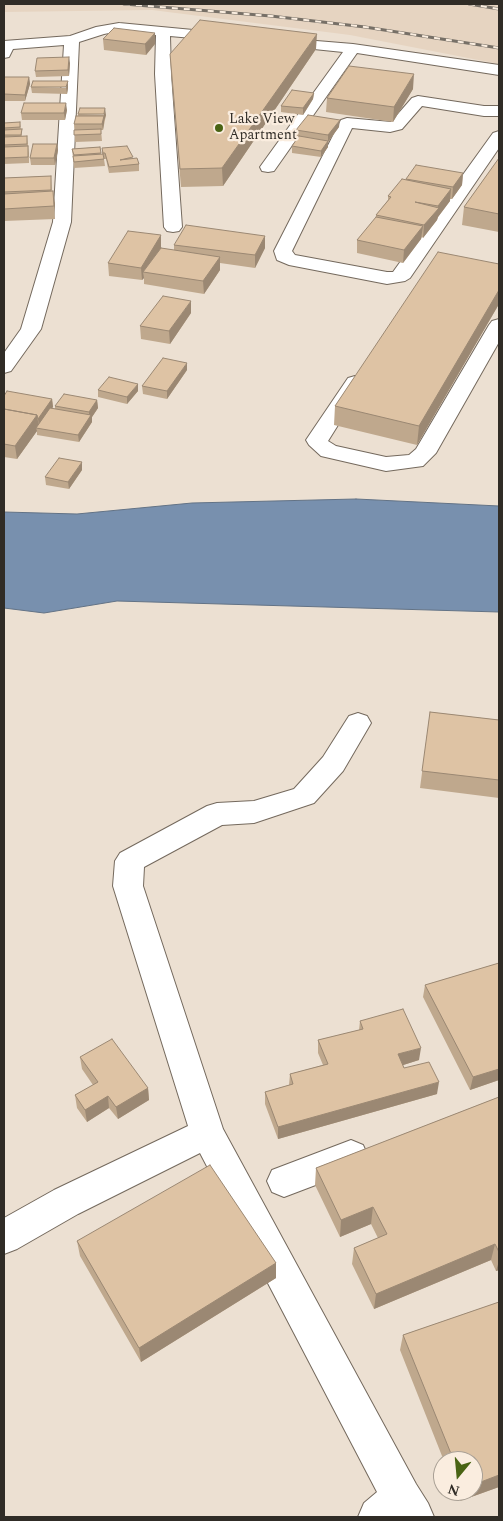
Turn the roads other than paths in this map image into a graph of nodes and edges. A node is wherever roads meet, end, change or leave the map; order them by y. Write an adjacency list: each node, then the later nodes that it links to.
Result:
1 (163, 32): 2 (street); 3 (street); 14 (street)
2 (240, 38)
3 (72, 40): 5 (street); 18 (street)
4 (269, 40): 6 (street)
5 (5, 48)
6 (354, 48): 7 (street); 13 (street)
7 (448, 62): 8 (street); 9 (street)
8 (499, 70)
9 (418, 101): 10 (street); 11 (street)
10 (498, 108)
11 (499, 136)
12 (499, 163): 15 (street)
13 (268, 167)
14 (172, 227)
15 (430, 269)
16 (499, 325): 17 (street)
17 (366, 366)
18 (4, 367)
19 (358, 723): 20 (street)
20 (207, 1133): 23 (street); 24 (street)
21 (382, 1144): 22 (street)
22 (284, 1181)
23 (4, 1238)
24 (398, 1511)

